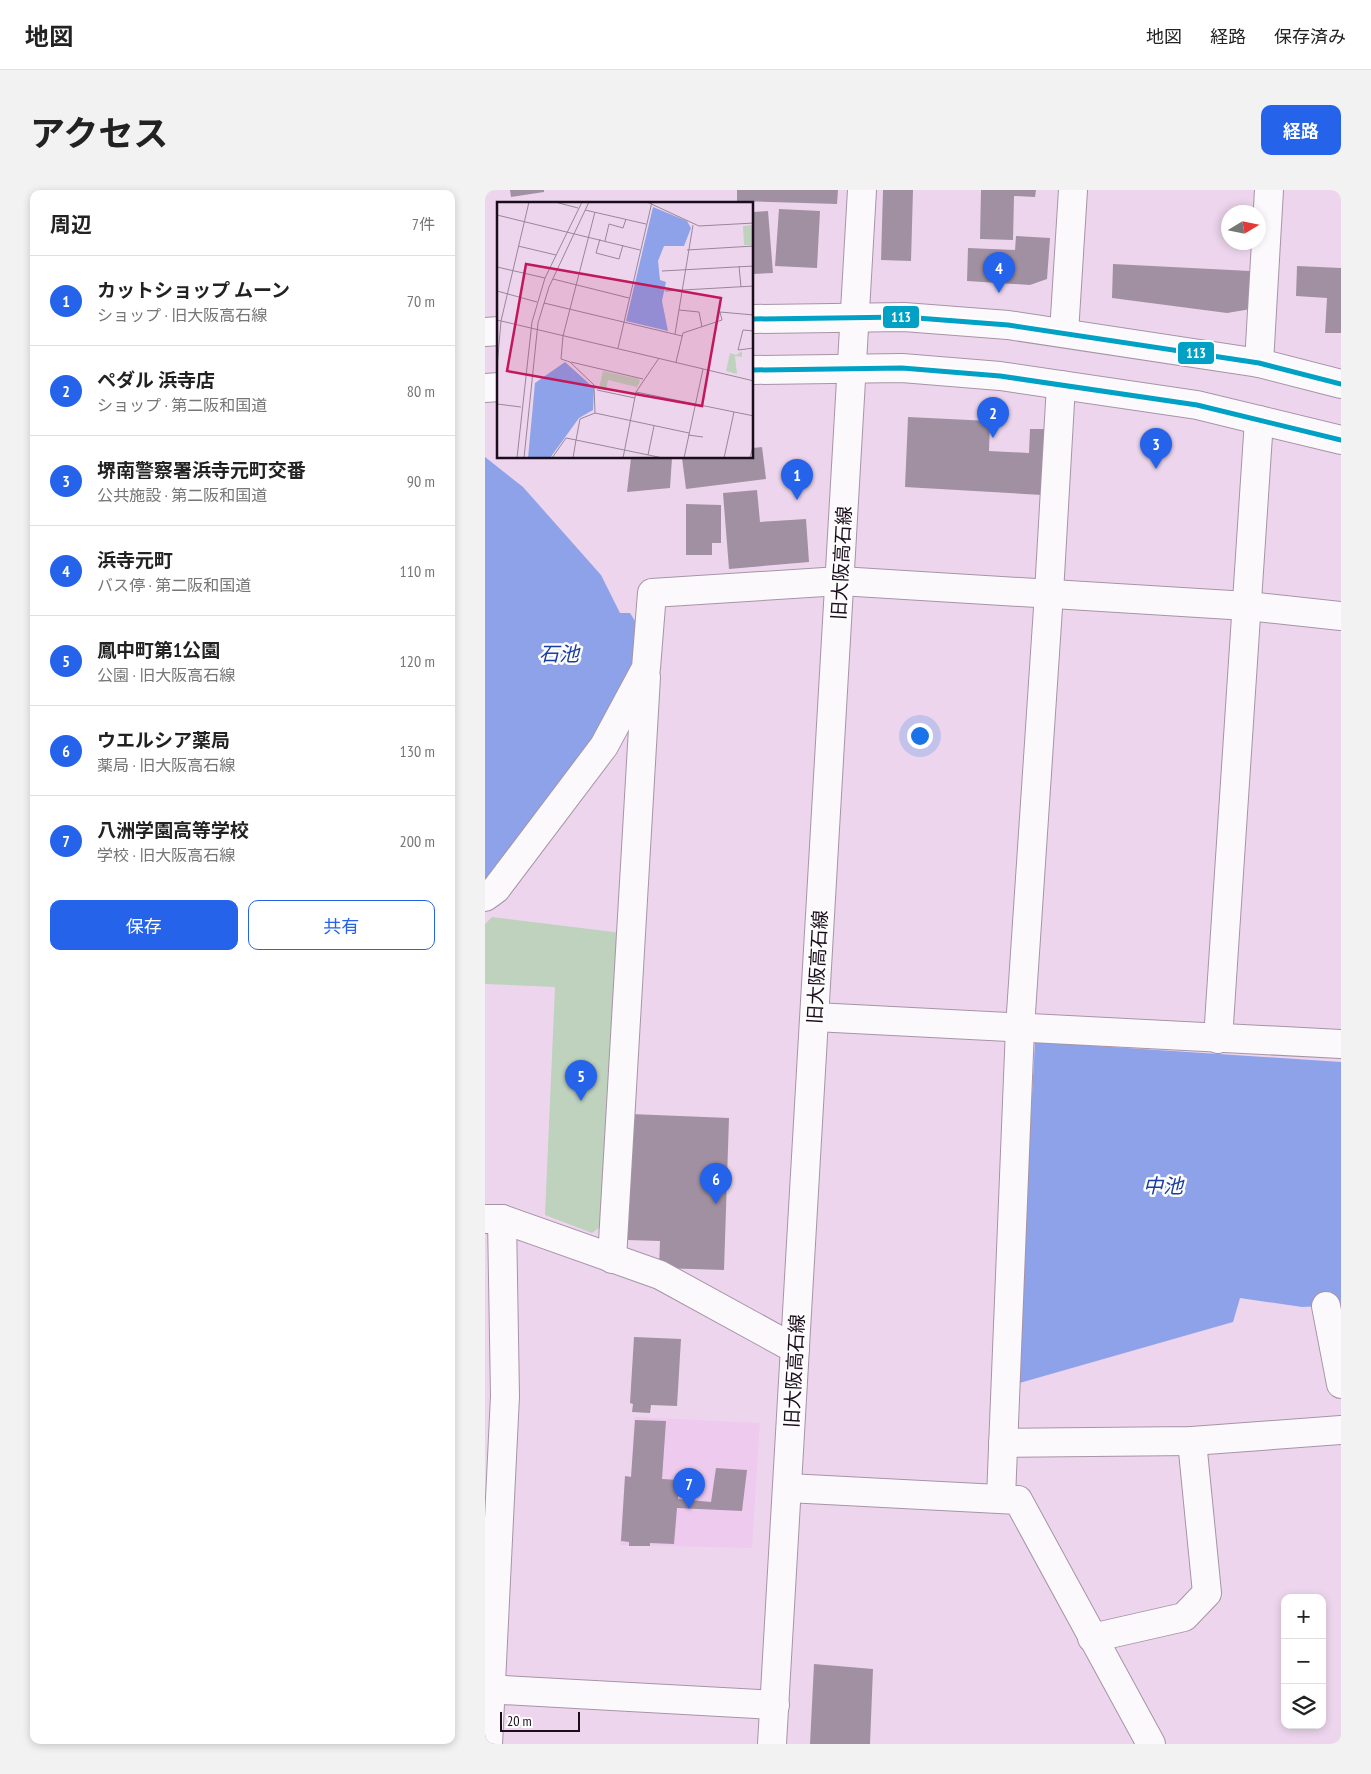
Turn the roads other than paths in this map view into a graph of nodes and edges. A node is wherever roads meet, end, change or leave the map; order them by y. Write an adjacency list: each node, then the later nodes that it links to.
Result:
1 (862, 190): 4 (main road, 旧大阪高石線)
2 (1073, 190): 6 (main road)
3 (1269, 190): 7 (main road)
4 (855, 316): 5 (main road); 6 (main road); 8 (main road, 旧大阪高石線)
5 (754, 319)
6 (1063, 333): 7 (main road)
7 (1259, 363): 10 (main road)
8 (851, 367): 9 (main road); 11 (main road); 14 (main road, 旧大阪高石線)
9 (754, 370)
10 (1341, 384)
11 (1061, 385): 12 (main road); 15 (main road)
12 (1259, 420): 13 (main road); 16 (main road)
13 (1341, 440)
14 (839, 581): 15 (main road); 18 (main road); 20 (main road, 旧大阪高石線)
15 (1049, 594): 16 (main road); 21 (main road)
16 (1247, 606): 17 (main road); 22 (main road)
17 (1341, 616)
18 (646, 668): 19 (main road); 25 (main road)
19 (485, 897)
20 (815, 1017): 21 (main road); 27 (main road, 旧大阪高石線)
21 (1019, 1028): 22 (main road); 31 (main road)
22 (1219, 1039): 23 (main road)
23 (1341, 1044)
24 (494, 1219): 25 (main road); 35 (main road)
25 (612, 1259): 27 (main road)
26 (1326, 1306): 28 (main road)
27 (795, 1350): 32 (main road, 旧大阪高石線)
28 (1341, 1384)
29 (1341, 1430): 30 (main road)
30 (1192, 1441): 31 (main road); 34 (main road)
31 (1003, 1443): 33 (main road)
32 (788, 1488): 33 (main road); 36 (main road, 旧大阪高石線)
33 (1001, 1498): 34 (main road)
34 (1092, 1638): 39 (main road)
35 (487, 1689): 36 (main road); 37 (main road)
36 (775, 1705): 38 (main road, 旧大阪高石線)
37 (488, 1744)
38 (772, 1744)
39 (1151, 1744)

